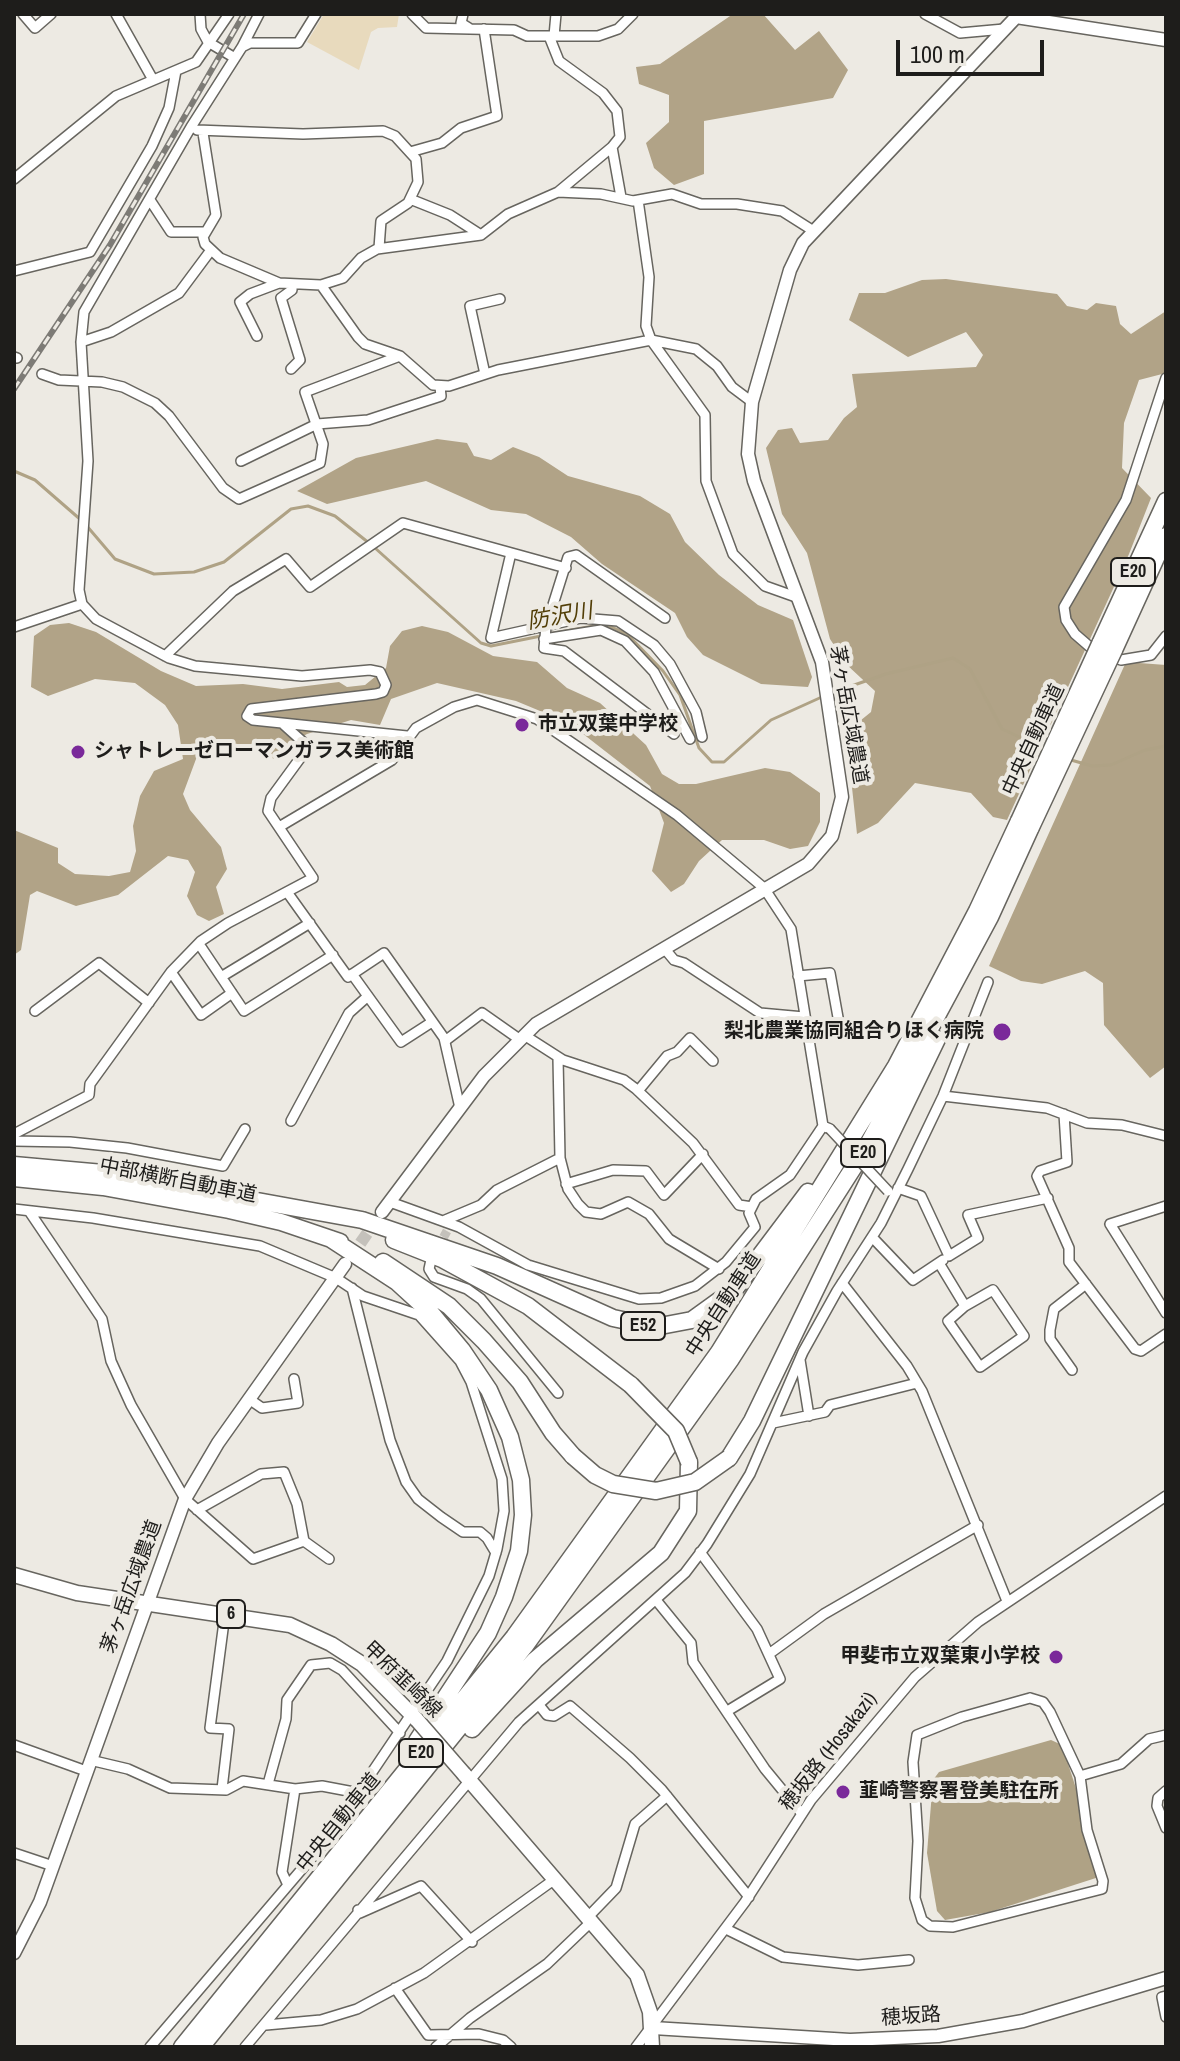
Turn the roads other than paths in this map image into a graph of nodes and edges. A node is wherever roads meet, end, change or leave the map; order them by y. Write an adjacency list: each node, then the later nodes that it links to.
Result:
1 (23, 14): 2 (street)
2 (51, 14)
3 (116, 14): 23 (street)
4 (200, 14): 19 (street)
5 (229, 14): 19 (street)
6 (259, 14): 20 (street)
7 (316, 14): 20 (street)
8 (412, 14): 14 (street)
9 (463, 14): 14 (street)
10 (556, 14): 17 (street)
11 (633, 14): 17 (street)
12 (925, 14): 16 (street)
13 (1017, 16): 16 (street, 茅ヶ岳広域農道); 18 (street)
14 (469, 28): 15 (street)
15 (484, 29): 17 (street); 27 (street)
16 (1004, 29): 34 (street, 茅ヶ岳広域農道)
17 (552, 36): 26 (street)
18 (1166, 40)
19 (208, 42): 21 (street); 22 (street)
20 (242, 47): 21 (street)
21 (235, 58): 24 (street)
22 (176, 71): 23 (street); 39 (street)
23 (152, 78): 28 (street)
24 (191, 127): 25 (street); 32 (street)
25 (203, 133): 27 (street); 35 (street)
26 (612, 147): 29 (street); 30 (street)
27 (410, 152): 31 (street)
28 (14, 179)
29 (558, 192): 30 (street); 36 (street)
30 (621, 197): 33 (street)
31 (410, 199): 36 (street); 37 (street)
32 (150, 200): 35 (street); 46 (street)
33 (638, 200): 34 (street); 45 (street)
34 (812, 230): 54 (street, 茅ヶ岳広域農道)
35 (206, 232): 38 (street)
36 (481, 235): 37 (street)
37 (379, 248): 42 (street)
38 (211, 250): 40 (street); 46 (street)
39 (14, 271)
40 (279, 283): 41 (street); 44 (street)
41 (292, 285): 42 (street); 48 (street)
42 (321, 285): 47 (street)
43 (500, 299): 50 (street)
44 (257, 336)
45 (651, 340): 50 (street); 54 (street); 61 (street)
46 (81, 342): 52 (street)
47 (400, 356): 53 (street); 55 (street)
48 (291, 369)
49 (42, 374): 52 (street)
50 (485, 374): 53 (street)
51 (1166, 378): 66 (street)
52 (82, 381): 55 (street); 62 (street)
53 (440, 387): 55 (street)
54 (752, 402): 61 (street, 茅ヶ岳広域農道)
55 (317, 424): 56 (street)
56 (241, 461)
57 (1166, 501): 68 (highway, 中央自動車道 / E20)
58 (1166, 536): 68 (highway, 中央自動車道 / E20)
59 (511, 553): 60 (street); 64 (street); 69 (street)
60 (566, 568): 63 (street); 64 (street)
61 (796, 597): 77 (street, 茅ヶ岳広域農道)
62 (82, 604): 65 (street); 69 (street)
63 (665, 618)
64 (547, 625): 67 (street); 73 (street)
65 (14, 627)
66 (1166, 636)
67 (544, 639): 71 (street); 74 (street)
68 (1107, 647): 75 (highway, 中央自動車道 / E20, bridge)
69 (165, 656): 70 (street)
70 (282, 723): 72 (street); 76 (street)
71 (674, 734)
72 (407, 736): 76 (street); 77 (street)
73 (702, 737)
74 (690, 739)
75 (1025, 824): 79 (highway, 中央自動車道 / E20); 102 (highway, 中央自動車道 / E20)
76 (279, 827): 78 (street)
77 (764, 888): 82 (street, 茅ヶ岳広域農道); 86 (street)
78 (287, 892): 80 (street); 81 (street)
79 (990, 917): 128 (highway, bridge); 182 (highway, 中央自動車道 / E20)
80 (310, 923): 83 (street); 87 (street)
81 (199, 944): 84 (street); 87 (street)
82 (664, 948): 93 (street); 98 (street, 茅ヶ岳広域農道)
83 (333, 955): 85 (street); 89 (street)
84 (171, 972): 89 (street); 91 (street)
85 (352, 974): 90 (street); 94 (street)
86 (798, 976): 93 (street); 96 (street)
87 (221, 977): 89 (street)
88 (988, 982): 104 (street)
89 (232, 993)
90 (368, 996): 94 (street); 107 (street)
91 (149, 1003): 92 (street); 110 (street)
92 (35, 1011)
93 (804, 1017): 95 (street)
94 (432, 1022): 99 (street)
95 (806, 1029): 96 (street); 108 (street)
96 (841, 1034): 97 (street)
97 (876, 1035)
98 (522, 1037): 99 (street); 100 (street); 105 (street, 茅ヶ岳広域農道)
99 (445, 1041): 105 (street)
100 (558, 1058): 103 (street); 114 (street)
101 (713, 1061): 103 (street)
102 (896, 1066): 120 (highway, E52); 185 (highway, 中央自動車道 / E20)
103 (638, 1091): 113 (street)
104 (943, 1096): 106 (street); 118 (street)
105 (460, 1108): 121 (street, 茅ヶ岳広域農道)
106 (1064, 1114): 111 (street); 119 (street)
107 (291, 1121)
108 (827, 1127): 118 (street, bridge); 122 (street)
109 (245, 1129): 112 (street)
110 (14, 1134)
111 (1166, 1136)
112 (14, 1141)
113 (703, 1154): 117 (street); 122 (street)
114 (560, 1158): 117 (street); 126 (street)
115 (14, 1165): 120 (highway, 中部横断自動車道 / E52)
116 (14, 1178): 128 (highway, 中部横断自動車道)
117 (566, 1184): 133 (street)
118 (894, 1192): 127 (street); 129 (street)
119 (1048, 1198): 129 (street); 136 (street)
120 (286, 1205): 182 (highway, bridge)
121 (386, 1207): 126 (street)
122 (752, 1207): 133 (street)
123 (14, 1209): 125 (street)
124 (1164, 1209): 139 (street)
125 (29, 1211): 134 (street); 150 (street)
126 (446, 1225): 133 (street)
127 (872, 1237): 131 (street); 135 (street)
128 (331, 1239): 185 (highway)
129 (949, 1256): 131 (street)
130 (431, 1260): 145 (street)
131 (939, 1263): 138 (street)
132 (345, 1264): 134 (street, 茅ヶ岳広域農道)
133 (719, 1269)
134 (336, 1278): 137 (street); 146 (street, 茅ヶ岳広域農道)
135 (842, 1283): 141 (street); 144 (street)
136 (1086, 1284): 140 (street); 142 (street)
137 (352, 1288): 155 (street); 155 (street)
138 (965, 1306): 138 (street)
139 (1166, 1313)
140 (1166, 1334)
141 (800, 1359): 147 (street); 148 (street)
142 (1072, 1370)
143 (294, 1379): 146 (street)
144 (917, 1383): 147 (street); 152 (street)
145 (558, 1393)
146 (249, 1399): 150 (street, 茅ヶ岳広域農道)
147 (809, 1416): 148 (street)
148 (773, 1423): 154 (street)
149 (1166, 1496): 159 (street, 穂坂路 (Hosakazi))
150 (185, 1499): 151 (street); 160 (street, 茅ヶ岳広域農道)
151 (197, 1510): 153 (street); 153 (street)
152 (978, 1525): 159 (street); 163 (street)
153 (304, 1541): 156 (street)
154 (700, 1552): 158 (street); 163 (street)
155 (496, 1553): 167 (street)
156 (329, 1559)
157 (14, 1575): 160 (main road, 甲府韮崎線 / 6)
158 (656, 1600): 165 (street); 166 (street)
159 (1007, 1601): 180 (street, 穂坂路 (Hosakazi))
160 (148, 1604): 161 (main road, 甲府韮崎線 / 6); 171 (street, 茅ヶ岳広域農道)
161 (225, 1614): 162 (main road, 甲府韮崎線 / 6); 175 (street)
162 (346, 1653): 164 (street); 167 (main road, 甲府韮崎線 / 6)
163 (769, 1654): 166 (street)
164 (335, 1666): 168 (street); 174 (street)
165 (539, 1705): 173 (street); 179 (street)
166 (729, 1710): 180 (street)
167 (415, 1717): 168 (street); 173 (main road, 甲府韮崎線 / 6, bridge)
168 (400, 1733): 178 (street)
169 (1166, 1735): 172 (street)
170 (14, 1745): 171 (street)
171 (88, 1766): 175 (street); 184 (street, 茅ヶ岳広域農道)
172 (1080, 1776): 172 (street)
173 (467, 1777): 186 (main road, 甲府韮崎線 / 6); 189 (street)
174 (268, 1784): 175 (street); 176 (street)
175 (222, 1789)
176 (295, 1789): 178 (street); 187 (street)
177 (1166, 1791): 181 (street)
178 (359, 1793): 187 (street)
179 (667, 1796): 188 (street); 190 (street)
180 (802, 1814): 188 (street, 穂坂路 (Hosakazi))
181 (1166, 1828)
182 (374, 1834): 205 (highway, 中央自動車道 / E20)
183 (14, 1853): 184 (street)
184 (53, 1866): 193 (street, 茅ヶ岳広域農道)
185 (330, 1867): 204 (highway, 中央自動車道 / E20)
186 (555, 1879): 190 (main road, 甲府韮崎線 / 6); 192 (street)
187 (287, 1883): 203 (street)
188 (749, 1897): 191 (street, 穂坂路 (Hosakazi))
189 (358, 1910): 192 (street); 199 (street)
190 (590, 1919): 200 (main road, 甲府韮崎線 / 6); 201 (street)
191 (726, 1929): 194 (street); 200 (street, 穂坂路 (Hosakazi))
192 (472, 1942): 196 (street)
193 (14, 1953)
194 (909, 1960)
195 (1166, 1978): 202 (street, 穂坂路)
196 (395, 1988): 199 (street); 201 (street)
197 (1166, 1996): 198 (street)
198 (1166, 2017)
199 (266, 2025): 206 (street)
200 (653, 2028): 202 (street, 穂坂路); 209 (street, 穂坂路 (Hosakazi)); 210 (main road, 甲府韮崎線 / 6)
201 (451, 2034): 207 (street); 208 (street)
202 (911, 2042)
203 (150, 2047)
204 (182, 2047)
205 (201, 2047)
206 (245, 2047)
207 (436, 2047)
208 (511, 2047)
209 (636, 2047)
210 (652, 2047)

